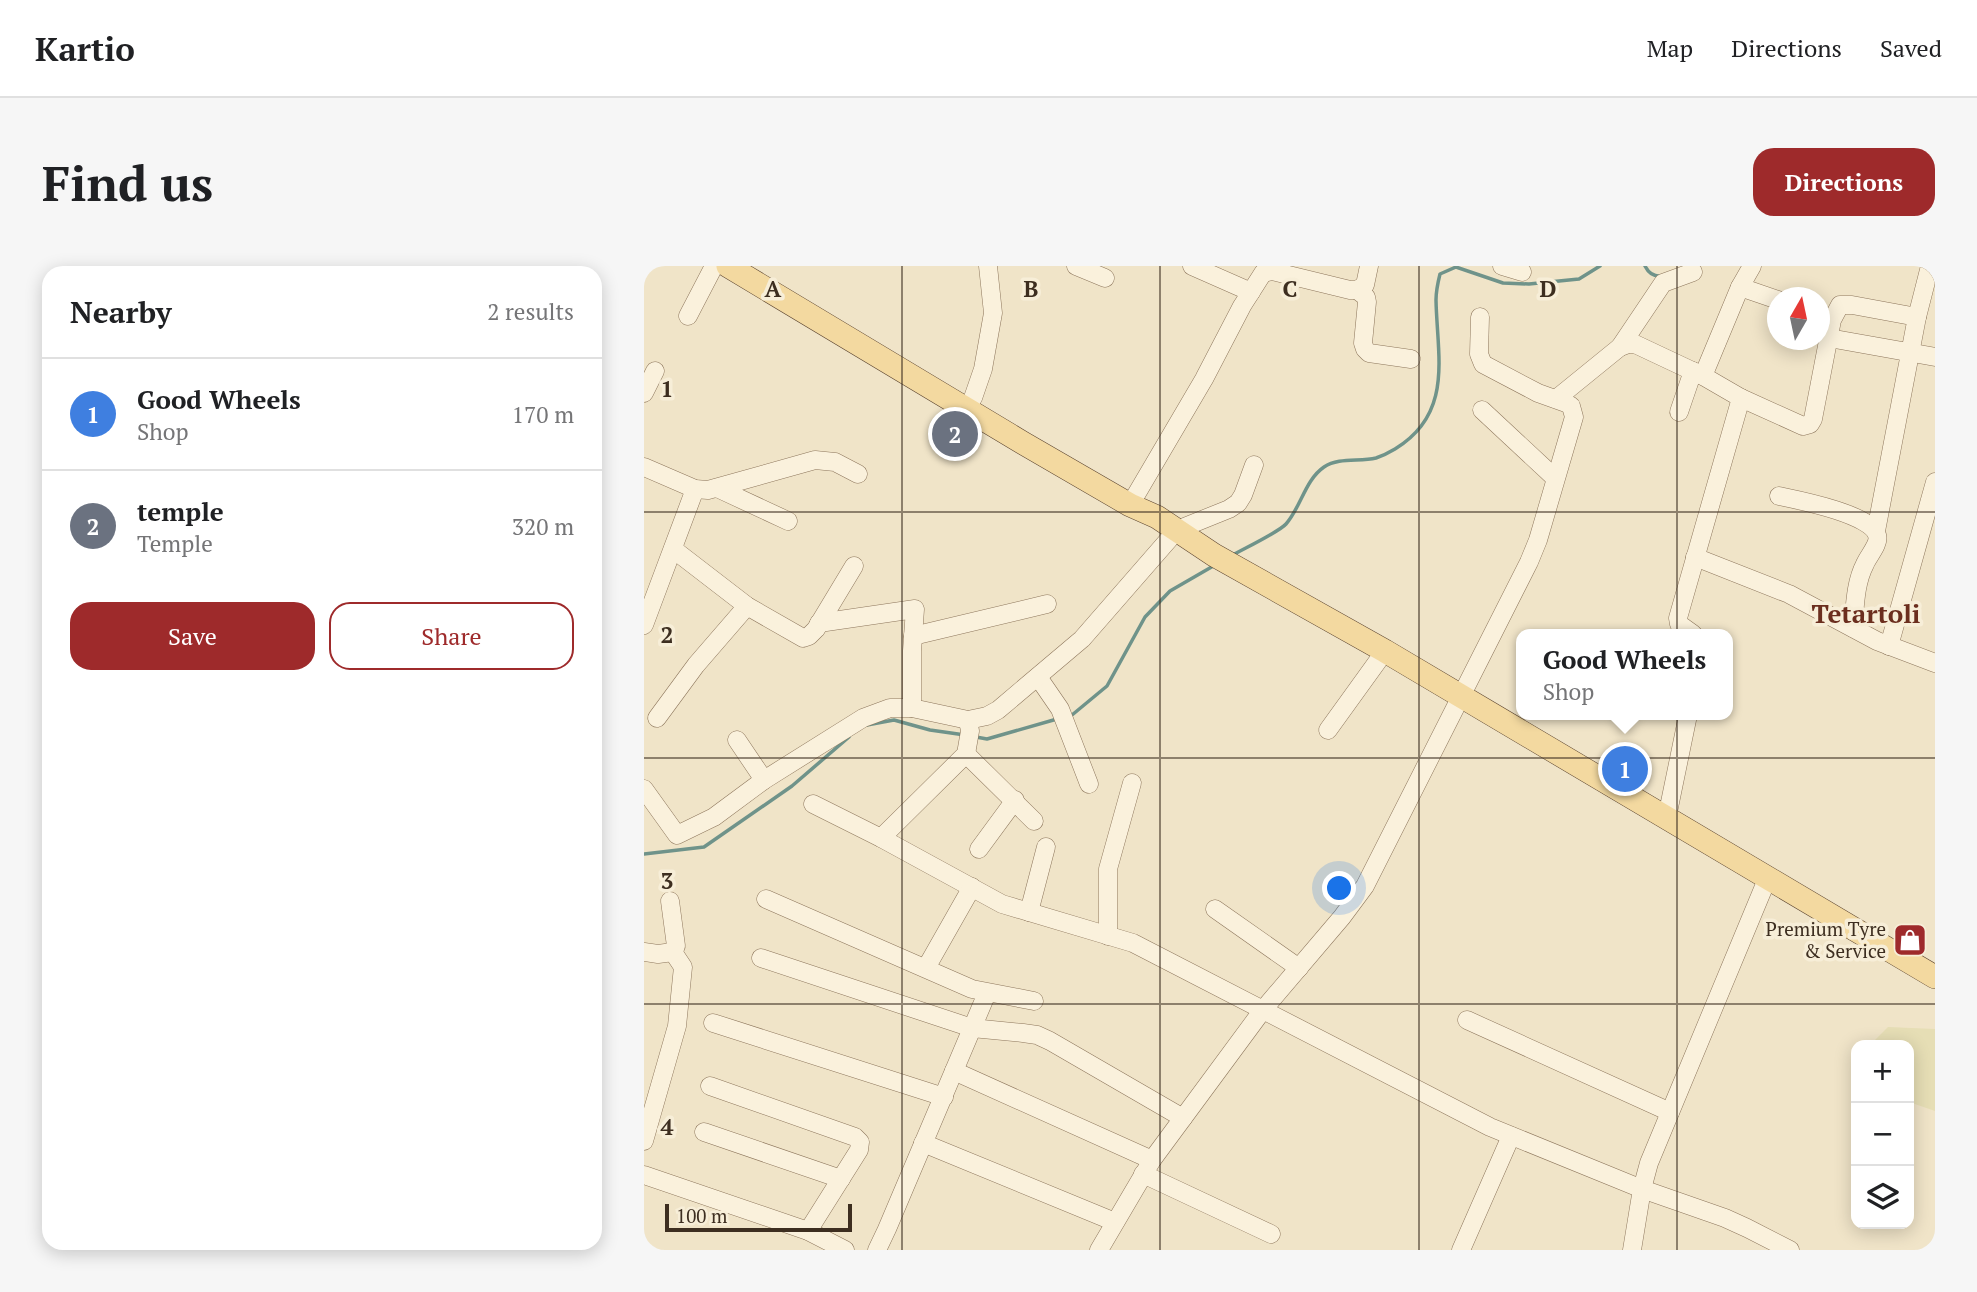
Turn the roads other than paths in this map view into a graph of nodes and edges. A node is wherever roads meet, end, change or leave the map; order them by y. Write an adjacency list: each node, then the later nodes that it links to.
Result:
1 (714, 266): 19 (street)
2 (728, 266): 44 (main road)
3 (753, 266): 31 (main road)
4 (988, 266): 31 (street)
5 (1076, 266): 13 (street)
6 (1192, 266): 16 (street)
7 (1369, 266): 15 (street)
8 (1502, 266): 11 (street)
9 (1752, 266): 14 (street)
10 (1929, 270): 21 (street)
11 (1522, 272)
12 (1693, 272): 23 (street)
13 (1105, 278)
14 (1741, 287): 17 (street); 29 (street)
15 (1357, 290): 16 (street); 27 (street)
16 (1251, 292): 44 (street)
17 (1767, 296)
18 (1830, 314): 21 (street)
19 (688, 316)
20 (1480, 317): 33 (street)
21 (1917, 317): 25 (street)
22 (1830, 338): 25 (street)
23 (1620, 347): 29 (street); 33 (street)
24 (1827, 350): 32 (street)
25 (1912, 354): 26 (street); 47 (street)
26 (1935, 357)
27 (1411, 359)
28 (655, 371): 30 (street)
29 (1698, 373): 32 (street); 35 (street)
30 (644, 393)
31 (973, 398): 44 (main road)
32 (1741, 398): 49 (street)
33 (1556, 399): 39 (street)
34 (1482, 410): 39 (street)
35 (1679, 412)
36 (1254, 465): 46 (street)
37 (644, 467): 42 (street)
38 (858, 474): 41 (street)
39 (1555, 478): 62 (street)
40 (1935, 482): 58 (street)
41 (717, 488): 42 (street); 45 (street)
42 (695, 489): 48 (street)
43 (1779, 496): 47 (street)
44 (1133, 500): 46 (main road)
45 (788, 521)
46 (1177, 530): 59 (main road); 61 (street)
47 (1876, 531): 55 (street)
48 (673, 549): 52 (street); 54 (street)
49 (1695, 557): 55 (street); 56 (street)
50 (854, 566): 53 (street)
51 (1047, 604): 57 (street)
52 (747, 606): 53 (street); 64 (street)
53 (819, 623): 57 (street)
54 (644, 625)
55 (1853, 628): 58 (street)
56 (1686, 629)
57 (913, 636): 63 (street)
58 (1889, 646): 60 (street)
59 (1385, 651): 62 (main road); 66 (street)
60 (1935, 663)
61 (1038, 677): 67 (street); 70 (street)
62 (1461, 695): 75 (main road); 91 (street)
63 (912, 708): 67 (street); 69 (street)
64 (657, 718)
65 (1687, 720): 75 (street)
66 (1328, 730)
67 (968, 738): 73 (street); 77 (street)
68 (737, 740): 69 (street)
69 (764, 780): 72 (street)
70 (1089, 783)
71 (1132, 783): 86 (street)
72 (644, 789)
73 (1015, 800): 76 (street); 79 (street)
74 (813, 804): 77 (street)
75 (1667, 817): 80 (main road)
76 (1034, 821)
77 (881, 838): 81 (street)
78 (1046, 847): 85 (street)
79 (979, 849)
80 (1768, 877): 92 (main road); 102 (street)
81 (972, 887): 85 (street); 90 (street)
82 (766, 899): 90 (street)
83 (670, 901): 88 (street)
84 (1215, 909): 91 (street)
85 (1029, 912): 86 (street)
86 (1108, 936): 95 (street)
87 (644, 952): 88 (street)
88 (673, 952): 106 (street)
89 (761, 958): 98 (street)
90 (926, 968): 93 (street)
91 (1299, 968): 95 (street)
92 (1935, 977)
93 (988, 993): 94 (street); 98 (street)
94 (1034, 1001)
95 (1262, 1011): 103 (street); 105 (street)
96 (1466, 1020): 102 (street)
97 (713, 1023): 101 (street)
98 (972, 1028): 99 (street); 103 (street)
99 (954, 1072): 101 (street); 108 (street)
100 (710, 1086): 110 (street)
101 (944, 1097): 107 (street)
102 (1670, 1112): 111 (street)
103 (1183, 1118): 108 (street)
104 (704, 1132): 110 (street)
105 (1511, 1136): 111 (street); 118 (street)
106 (644, 1141)
107 (923, 1143): 112 (street); 116 (street)
108 (1147, 1167): 112 (street); 114 (street)
109 (644, 1175): 113 (street)
110 (841, 1179): 113 (street)
111 (1642, 1189): 119 (street); 120 (street)
112 (1115, 1222): 117 (street)
113 (808, 1231): 115 (street)
114 (1270, 1234)
115 (845, 1250)
116 (877, 1250)
117 (1099, 1250)
118 (1461, 1250)
119 (1632, 1250)
120 (1790, 1250)

